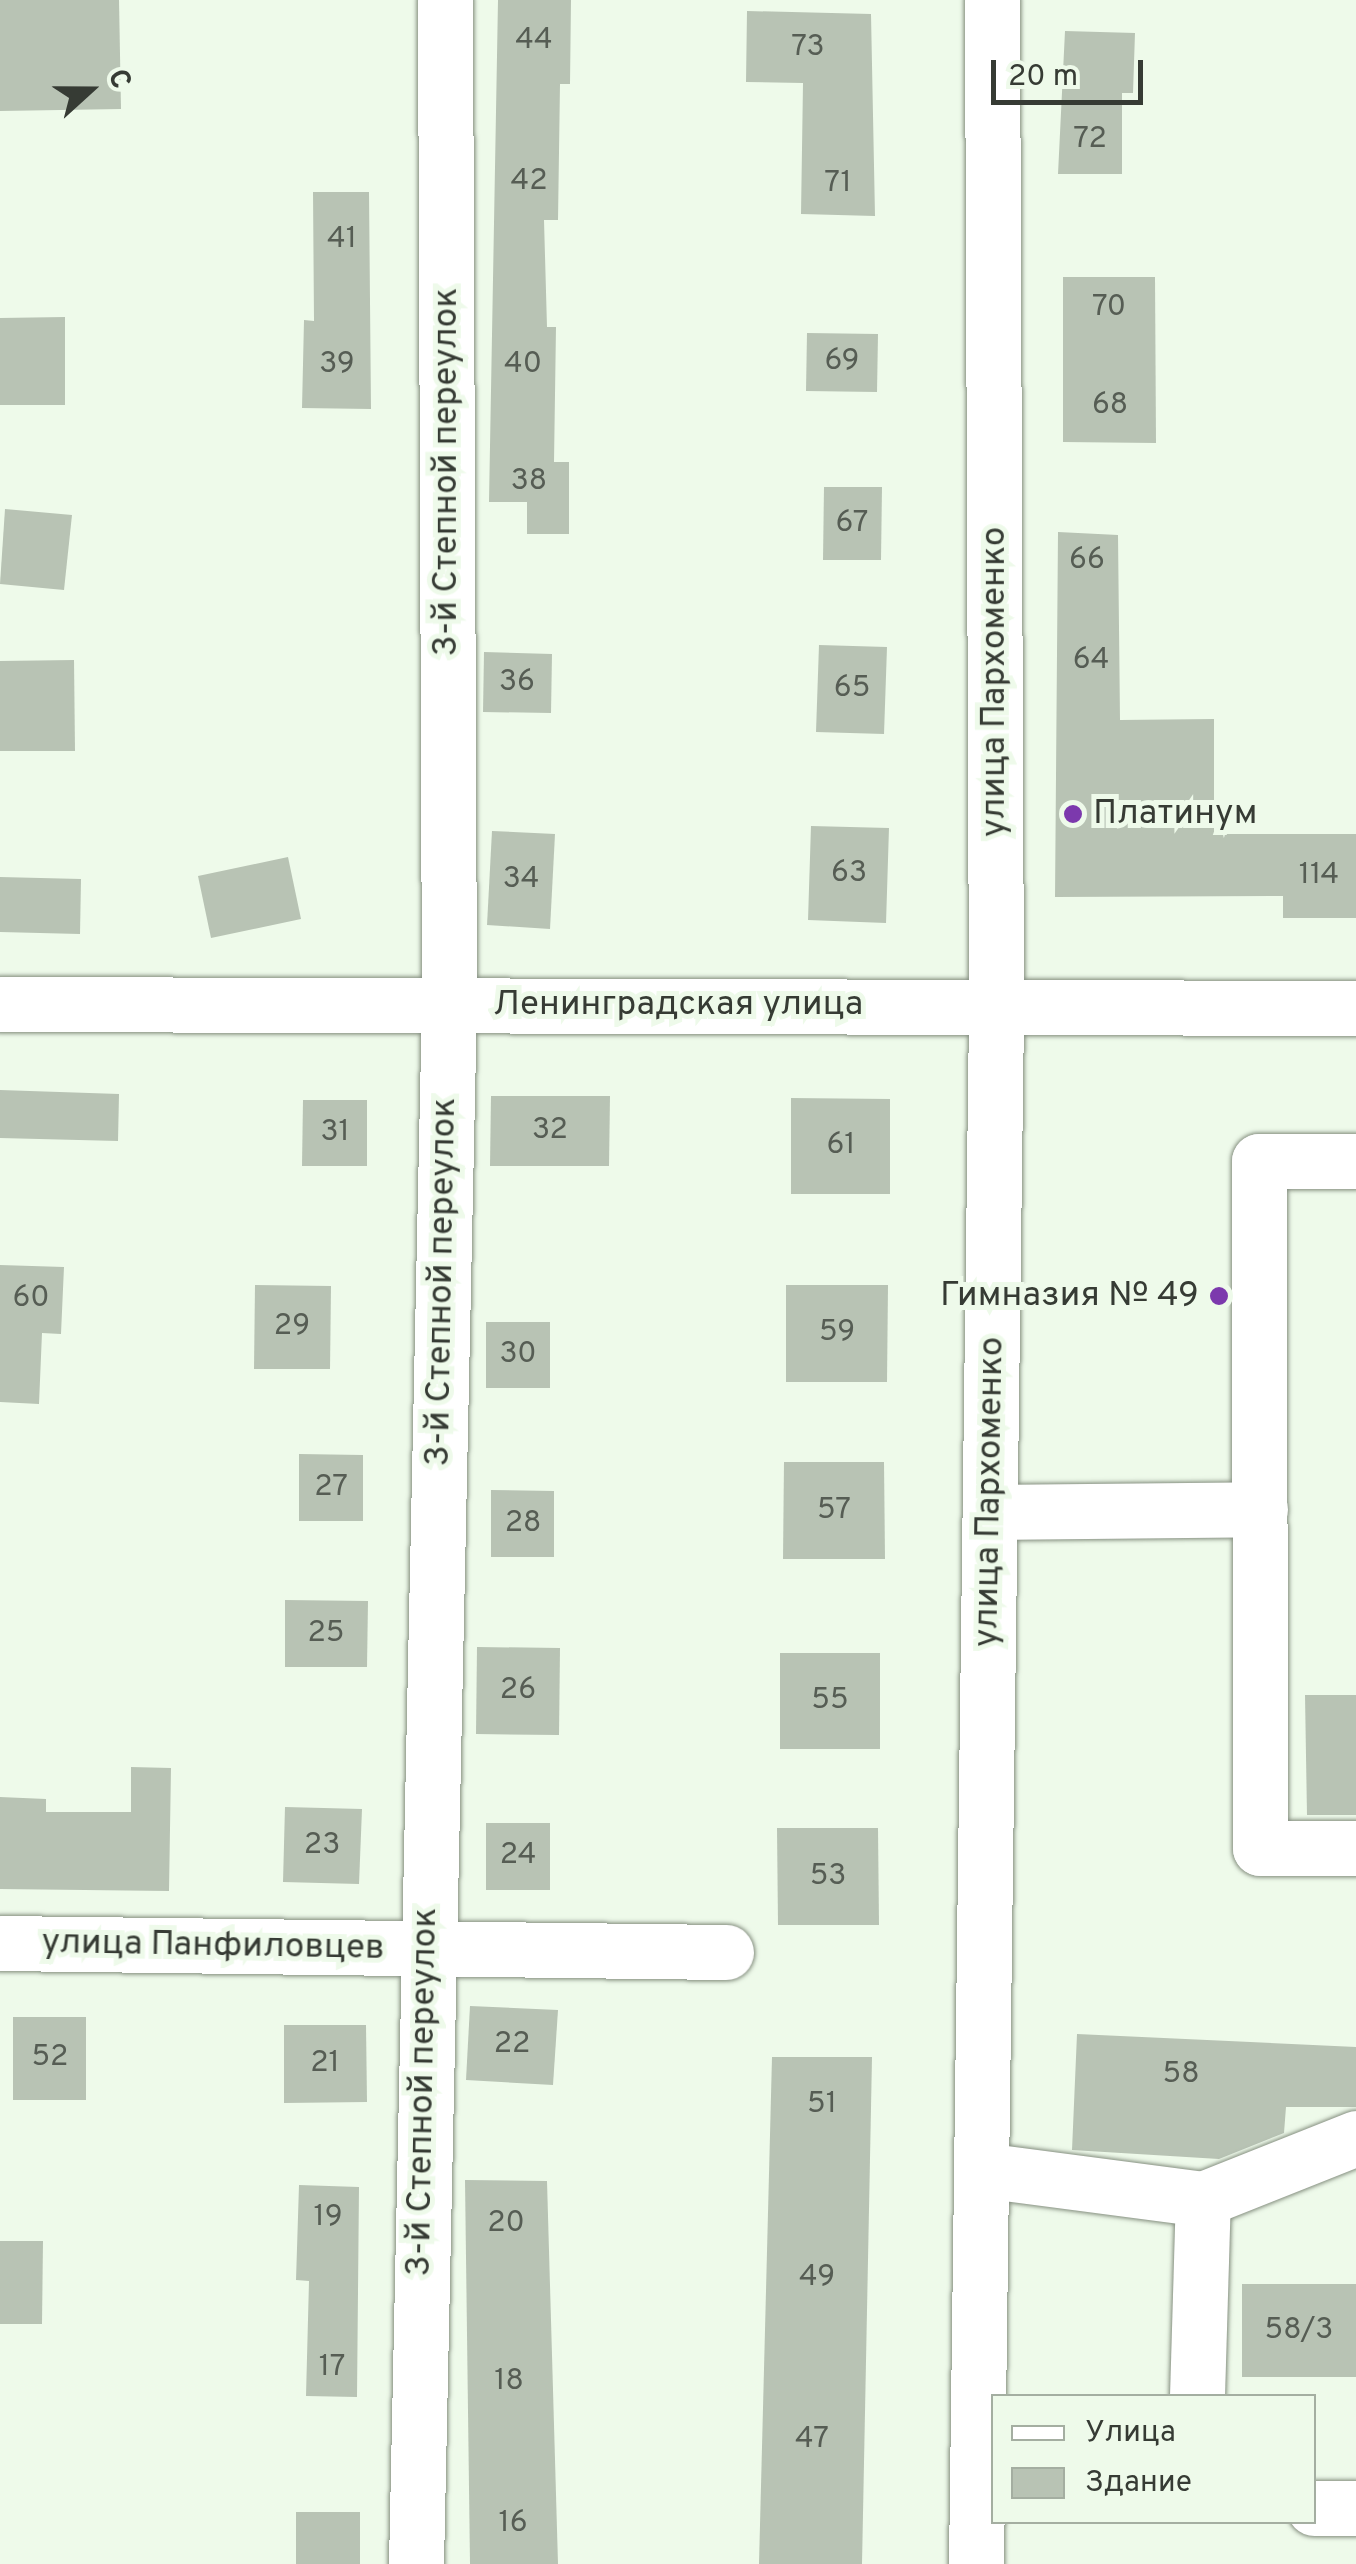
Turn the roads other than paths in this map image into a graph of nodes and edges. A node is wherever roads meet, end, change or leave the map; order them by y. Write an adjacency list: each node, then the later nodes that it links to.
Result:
1 (445, 0): 4 (street, 3-й Степной переулок)
2 (992, 0): 5 (street, улица Пархоменко)
3 (0, 1004): 4 (street, Ленинградская улица)
4 (449, 1004): 5 (street, Ленинградская улица); 12 (street, 3-й Степной переулок)
5 (996, 1006): 6 (street, Ленинградская улица); 9 (street, улица Пархоменко)
6 (1356, 1008)
7 (1356, 1161): 8 (street)
8 (1260, 1509): 9 (street); 10 (street)
9 (990, 1512): 15 (street, улица Пархоменко)
10 (1356, 1848)
11 (0, 1943): 12 (street, улица Панфиловцев)
12 (426, 1949): 13 (street, улица Панфиловцев); 20 (street, 3-й Степной переулок)
13 (726, 1952)
14 (1356, 2138): 16 (street)
15 (982, 2170): 16 (street); 21 (street, улица Пархоменко)
16 (1203, 2199): 17 (street)
17 (1197, 2394)
18 (1316, 2508): 19 (street)
19 (1356, 2508)
20 (416, 2564)
21 (976, 2564)

